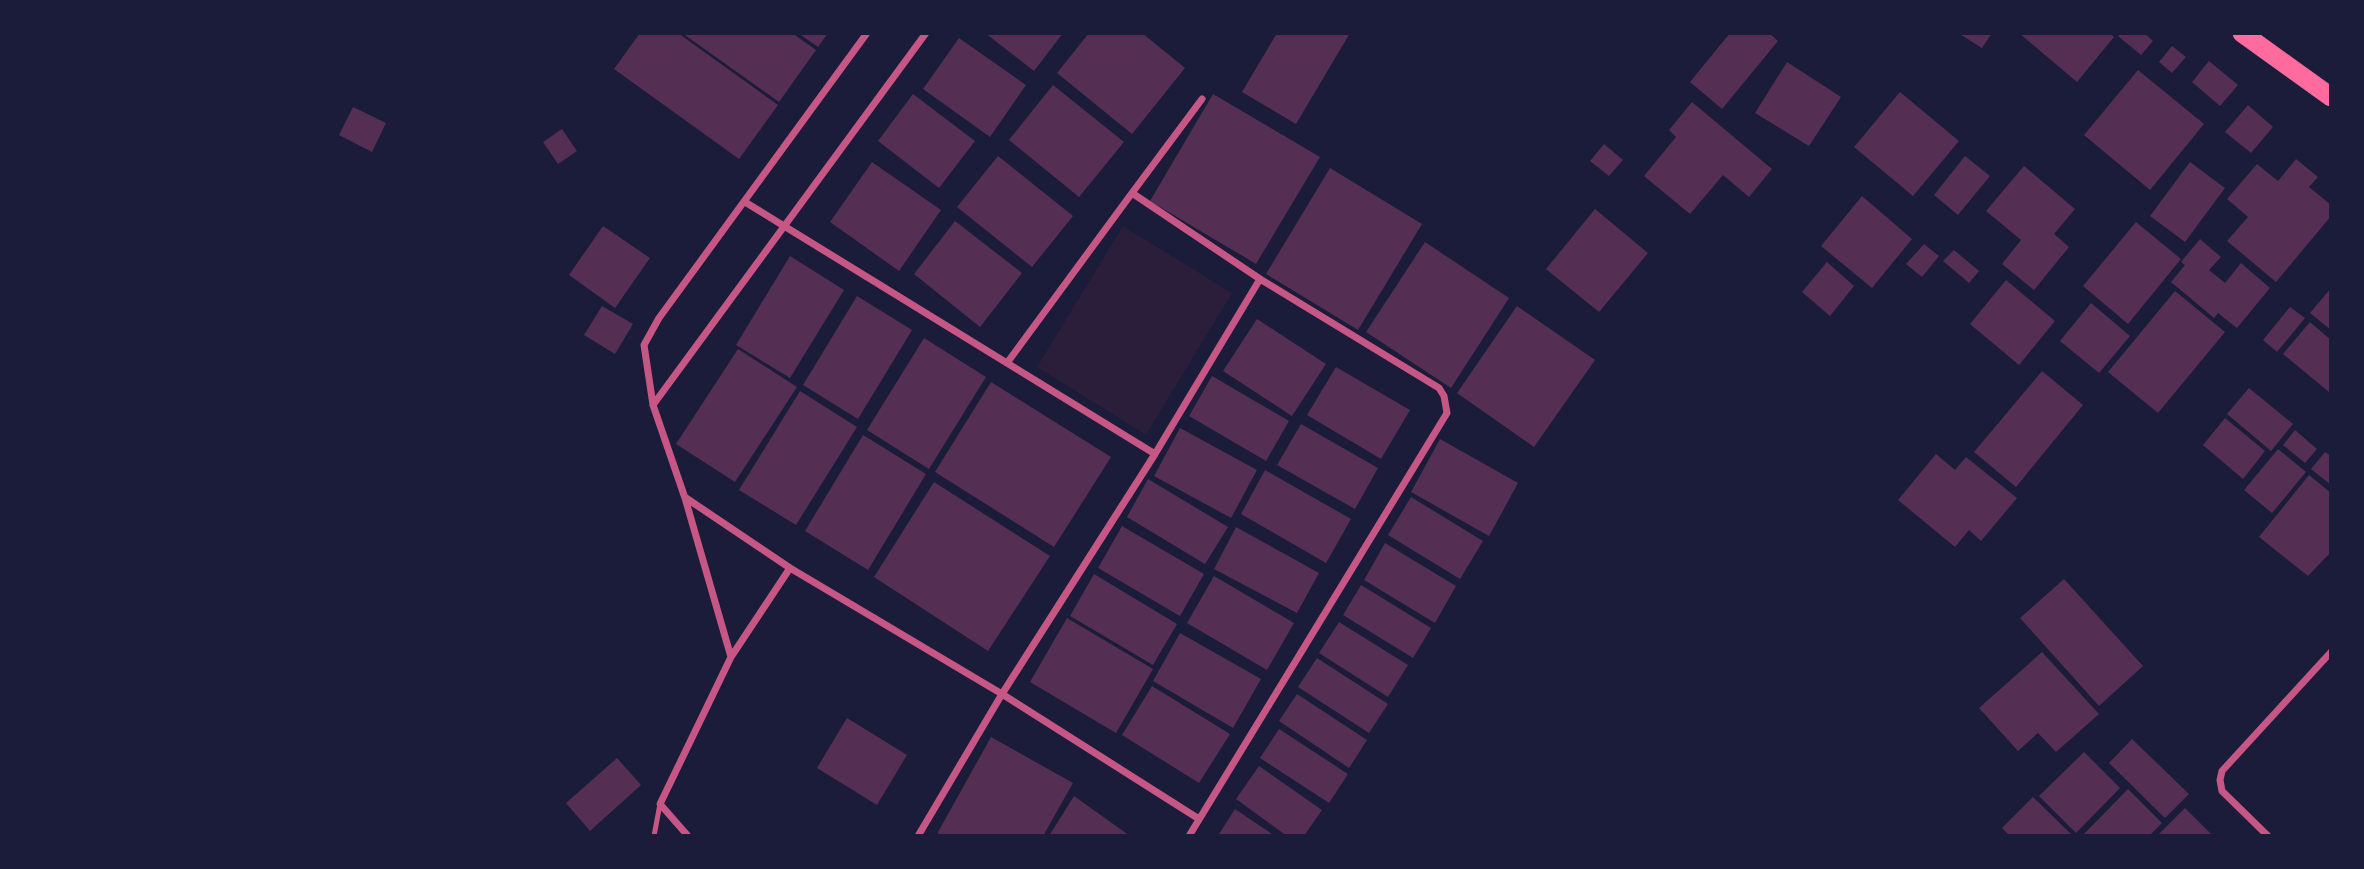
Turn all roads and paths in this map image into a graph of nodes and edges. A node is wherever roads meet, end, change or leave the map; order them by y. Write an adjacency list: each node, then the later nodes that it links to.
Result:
1 (867, 33): 7 (street)
2 (926, 33): 8 (street)
3 (2242, 33): 4 (highway)
4 (2331, 97)
5 (1202, 99): 6 (street)
6 (1132, 193): 9 (street); 10 (street)
7 (745, 202): 8 (street); 11 (street)
8 (785, 228): 10 (street); 11 (street)
9 (1260, 279): 12 (street); 19 (street)
10 (1007, 363): 12 (street)
11 (653, 405): 13 (street)
12 (1155, 454): 17 (street)
13 (685, 498): 14 (street); 16 (street)
14 (790, 568): 16 (street); 17 (street)
15 (2331, 652): 24 (street)
16 (731, 657): 18 (street)
17 (1002, 694): 19 (street); 22 (street)
18 (660, 804): 20 (lane); 21 (street)
19 (1199, 818): 23 (street)
20 (654, 836)
21 (688, 836)
22 (918, 836)
23 (1189, 836)
24 (2267, 836)

